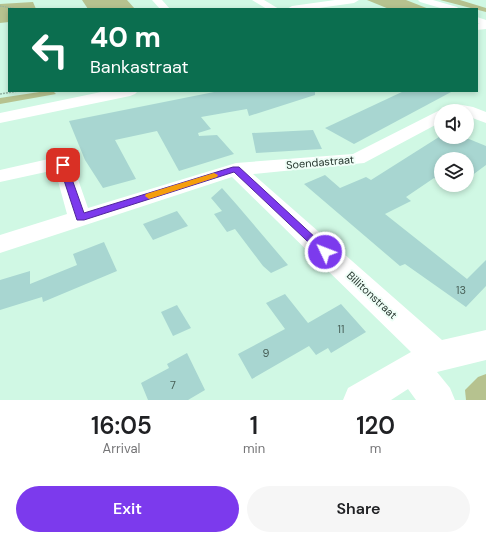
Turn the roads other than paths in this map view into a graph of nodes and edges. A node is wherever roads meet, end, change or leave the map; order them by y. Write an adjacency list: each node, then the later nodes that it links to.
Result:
1 (157, 0): 6 (street)
2 (257, 0): 7 (street)
3 (353, 0): 8 (street)
4 (420, 0): 9 (street)
5 (423, 0): 10 (street)
6 (164, 8)
7 (272, 8)
8 (299, 8)
9 (443, 8)
10 (451, 8)
11 (125, 92): 12 (street)
12 (52, 106): 13 (street); 15 (street)
13 (0, 113)
14 (474, 115): 16 (street)
15 (0, 118)
16 (486, 118)
17 (434, 119): 18 (street, Soendastraat)
18 (236, 168): 20 (street, Soendastraat); 23 (street, Billitonstraat)
19 (0, 176): 20 (street)
20 (80, 218): 21 (street, Soendastraat)
21 (0, 244)
22 (486, 345): 23 (street)
23 (424, 362): 24 (street); 25 (street, Billitonstraat)
24 (360, 400)
25 (438, 400)

